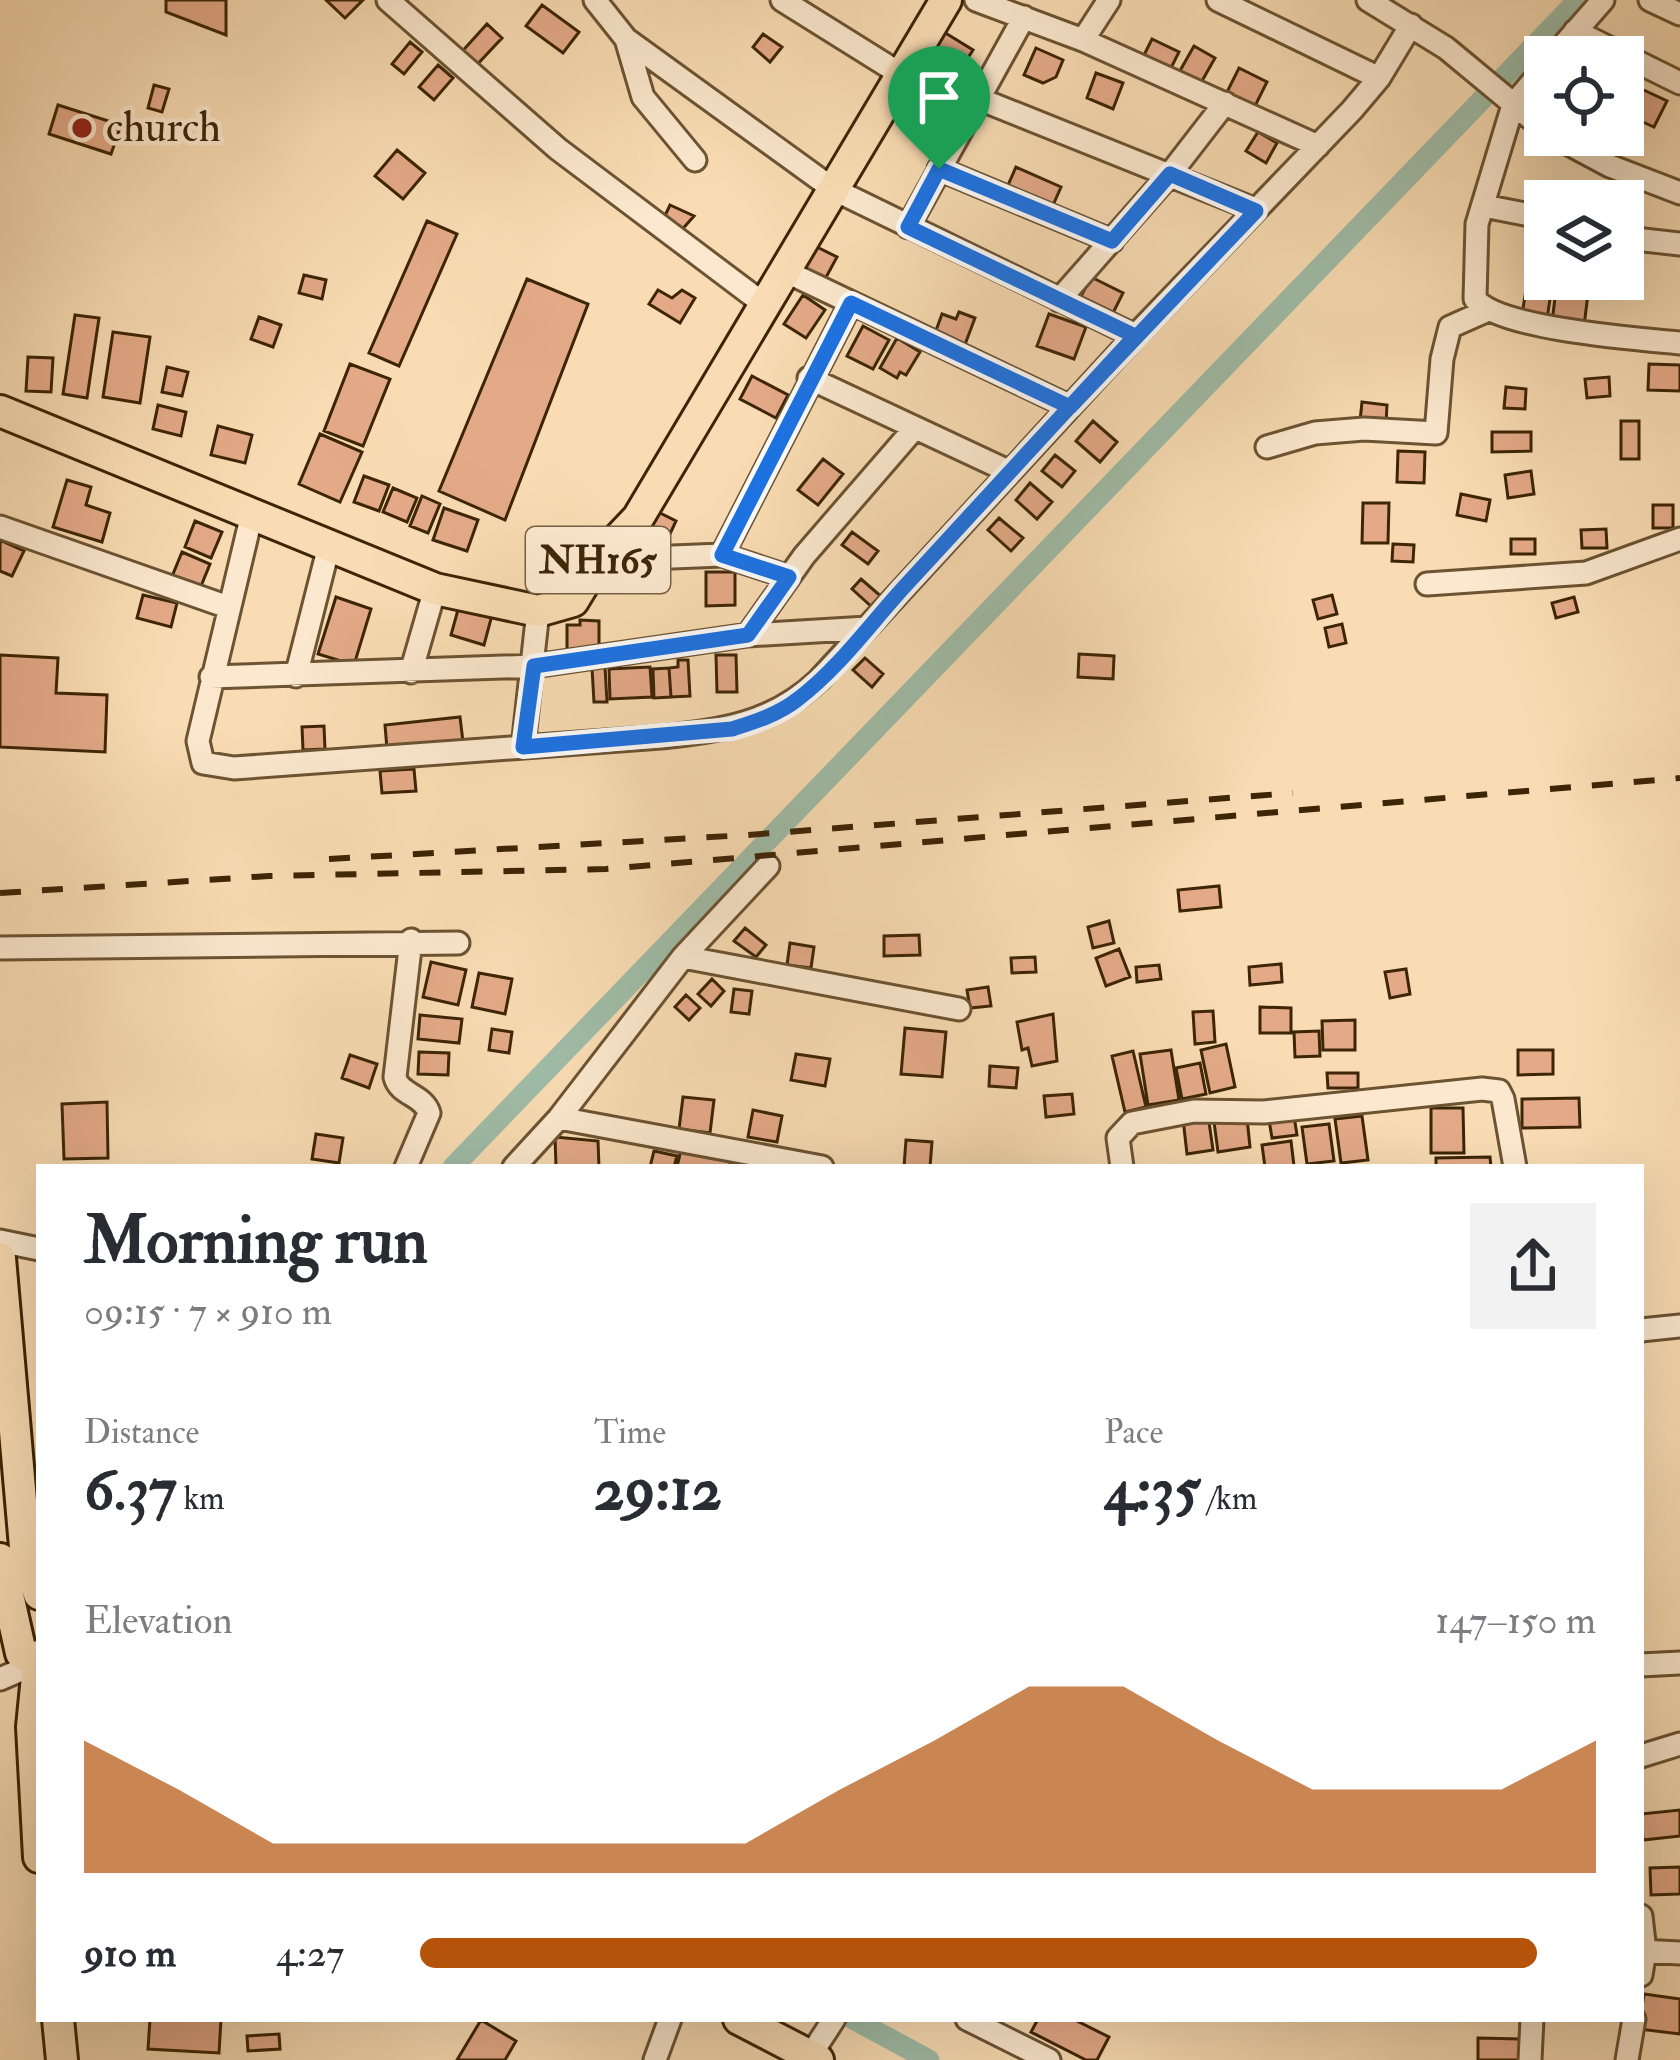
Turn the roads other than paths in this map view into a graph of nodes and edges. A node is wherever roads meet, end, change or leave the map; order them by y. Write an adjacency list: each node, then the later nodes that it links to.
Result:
1 (388, 0): 43 (street)
2 (595, 0): 16 (street)
3 (782, 0): 18 (street)
4 (946, 0): 18 (highway, NH165)
5 (976, 0): 12 (street)
6 (1109, 0): 17 (street)
7 (1218, 0): 19 (street)
8 (1368, 0): 13 (street)
9 (1603, 0): 14 (street)
10 (1650, 0): 11 (street)
11 (1680, 14)
12 (1024, 17): 17 (street); 22 (street)
13 (1411, 26): 19 (street); 23 (street)
14 (1575, 31): 15 (street); 20 (street)
15 (1571, 36)
16 (626, 40): 28 (street); 31 (street)
17 (1083, 40): 24 (street)
18 (902, 75): 31 (highway, NH165)
19 (1379, 78): 26 (street)
20 (1680, 83)
21 (1524, 85): 23 (street)
22 (977, 98): 29 (street); 30 (street)
23 (1508, 98): 25 (street); 33 (street)
24 (1225, 103): 26 (street); 30 (street)
25 (1524, 112)
26 (1318, 146): 34 (street)
27 (1591, 156): 32 (street)
28 (695, 160)
29 (939, 169): 36 (street); 38 (street)
30 (1170, 174): 34 (street); 38 (street)
31 (833, 190): 36 (street); 40 (highway, NH165)
32 (1680, 193)
33 (1484, 206): 35 (street); 44 (street)
34 (1256, 211): 45 (street)
35 (1524, 214)
36 (908, 227): 41 (street)
37 (1644, 240): 39 (street)
38 (1112, 241): 41 (street)
39 (1680, 244)
40 (785, 271): 42 (street); 43 (highway, NH165)
41 (1059, 300): 45 (street)
42 (851, 303): 47 (street); 48 (street)
43 (765, 305): 58 (highway, NH165)
44 (1486, 310): 46 (street); 51 (street)
45 (1135, 336): 48 (street)
46 (1679, 341)
47 (809, 377): 50 (street); 57 (street)
48 (1070, 407): 52 (street)
49 (0, 412): 53 (highway, NH165)
50 (913, 430): 52 (street); 59 (street)
51 (1267, 447)
52 (1010, 472): 64 (street)
53 (252, 514): 56 (highway, NH165); 62 (street)
54 (0, 527): 62 (street)
55 (1680, 539): 60 (street)
56 (329, 546): 61 (highway, NH165); 68 (street)
57 (722, 555): 58 (street); 59 (street)
58 (598, 560): 63 (highway, NH165)
59 (789, 577): 65 (street)
60 (1427, 584)
61 (435, 589): 63 (highway, NH165); 67 (street)
62 (228, 607): 69 (street)
63 (538, 611): 66 (street)
64 (867, 628): 65 (street); 70 (street)
65 (748, 635): 66 (street)
66 (534, 666): 67 (street); 70 (street)
67 (411, 672): 68 (street)
68 (296, 676): 69 (street)
69 (211, 677): 70 (street)
70 (523, 747)
71 (768, 866): 75 (street)
72 (411, 940): 73 (street); 74 (street); 78 (street)
73 (458, 943)
74 (0, 948)
75 (683, 957): 76 (street); 77 (street)
76 (958, 1009)
77 (559, 1118): 79 (street); 80 (street)
78 (407, 1164)
79 (517, 1164)
80 (806, 1164)
81 (1122, 1164): 82 (street)
82 (1514, 1164)
83 (0, 1241): 84 (street)
84 (36, 1248)
85 (0, 1258): 88 (highway)
86 (1680, 1326): 87 (street)
87 (1644, 1330)
88 (23, 1564): 89 (highway)
89 (36, 1659)
90 (36, 1661): 93 (street)
91 (1680, 1663): 92 (street)
92 (1644, 1664)
93 (0, 1679)
94 (36, 1682): 97 (highway)
95 (1680, 1744): 96 (street)
96 (1644, 1755)
97 (36, 1801)
98 (1644, 1951): 99 (street)
99 (1680, 1952)
100 (58, 2022): 108 (highway)
101 (668, 2022): 107 (street)
102 (751, 2022): 106 (highway)
103 (974, 2022): 109 (street)
104 (1532, 2022): 110 (street)
105 (1633, 2022): 111 (street)
106 (822, 2042)
107 (665, 2057)
108 (62, 2060)
109 (1049, 2060)
110 (1530, 2060)
111 (1627, 2060)

